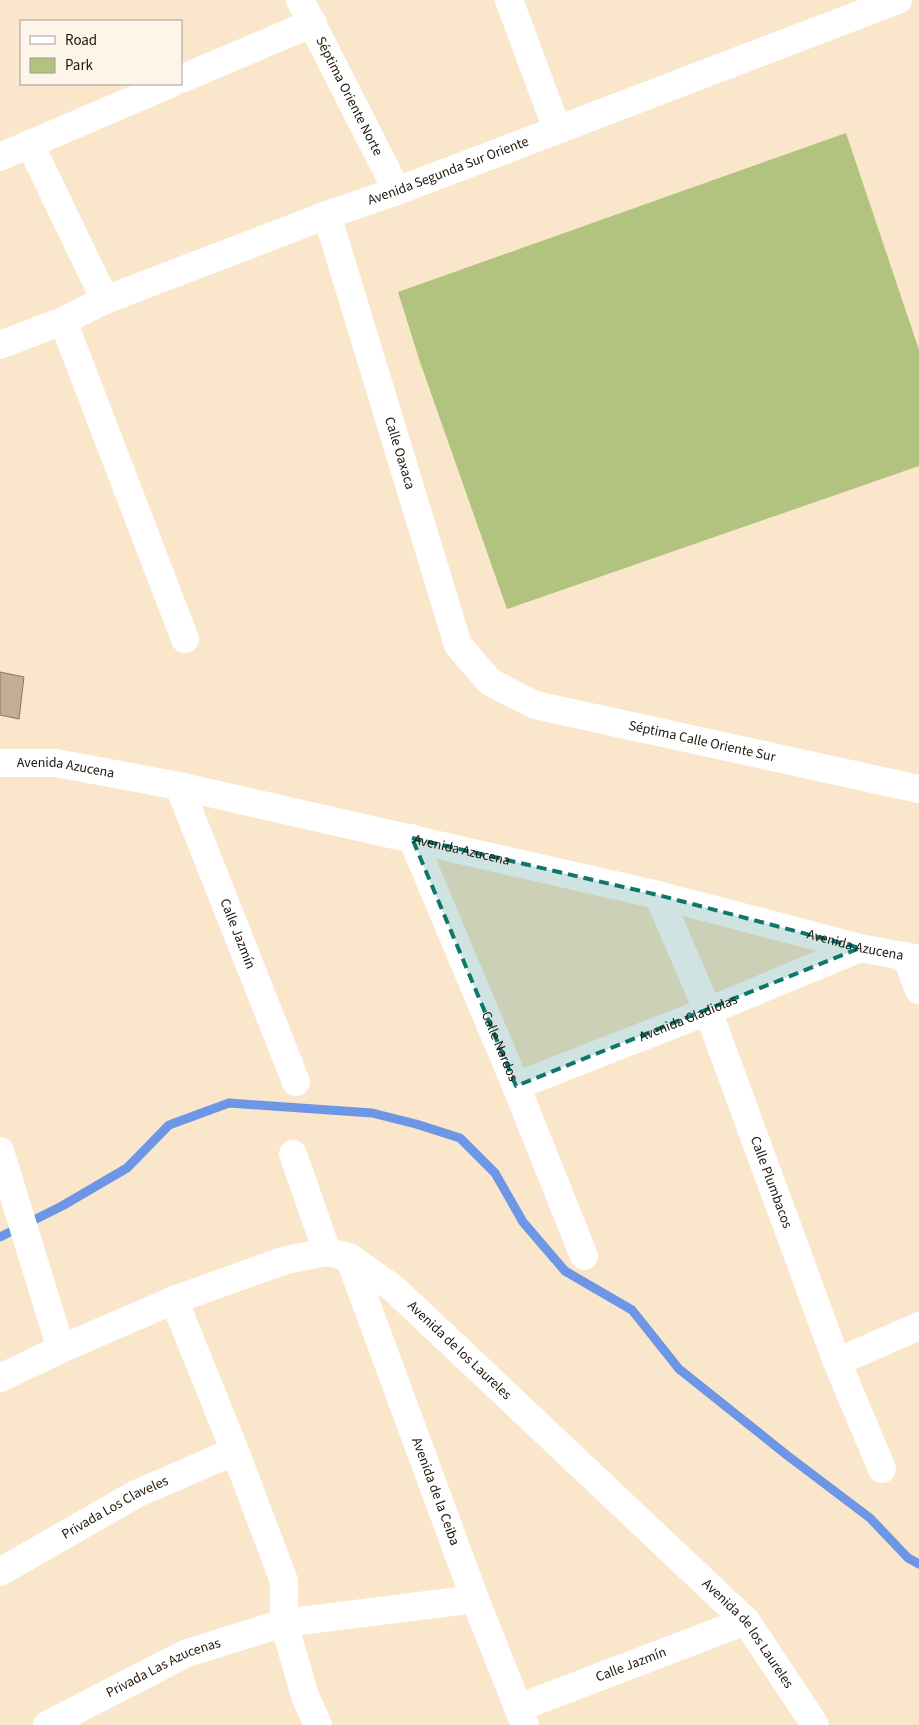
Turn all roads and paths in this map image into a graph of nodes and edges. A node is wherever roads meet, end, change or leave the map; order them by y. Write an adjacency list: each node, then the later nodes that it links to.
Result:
1 (509, 0): 6 (street)
2 (898, 0): 6 (street, Avenida Segunda Sur Oriente)
3 (307, 11): 4 (street); 9 (street, Séptima Oriente Norte)
4 (182, 78)
5 (168, 85): 7 (street)
6 (557, 129): 9 (street, Avenida Segunda Sur Oriente)
7 (30, 144): 8 (street); 11 (street)
8 (0, 157)
9 (397, 191): 10 (street, Avenida Segunda Sur Oriente)
10 (327, 215): 11 (street, Avenida Segunda Sur Oriente); 15 (street, Calle Oaxaca)
11 (105, 300): 12 (street, Avenida Segunda Sur Oriente)
12 (63, 321): 13 (street, Avenida Segunda Sur Oriente); 14 (street)
13 (0, 345)
14 (185, 639)
15 (490, 682): 18 (street, Séptima Calle Oriente Sur)
16 (0, 763): 17 (street, Avenida Azucena)
17 (179, 786): 19 (street, Avenida Azucena); 25 (street, Calle Jazmín)
18 (919, 789)
19 (412, 838): 20 (street, Avenida Azucena); 26 (street, Calle Nardos)
20 (658, 895): 21 (street, Avenida Azucena); 24 (street, Calle Plumbacos)
21 (860, 948): 22 (street, Avenida Azucena); 24 (street, Avenida Gladiolas)
22 (913, 958): 23 (street)
23 (919, 990)
24 (708, 1011): 26 (street, Avenida Gladiolas); 34 (street, Calle Plumbacos)
25 (296, 1082)
26 (516, 1086): 30 (street, Calle Nardos)
27 (0, 1151): 33 (street)
28 (293, 1154): 29 (street, Avenida de la Ceiba)
29 (338, 1254): 31 (street); 39 (street, Avenida de la Ceiba); 40 (street, Avenida de los Laureles)
30 (584, 1256)
31 (174, 1300): 33 (street); 36 (street)
32 (919, 1326): 34 (street)
33 (61, 1349): 35 (street)
34 (837, 1362): 37 (street, Calle Plumbacos)
35 (0, 1378)
36 (234, 1451): 38 (street, Privada Los Claveles); 41 (street)
37 (882, 1469)
38 (0, 1572)
39 (475, 1599): 41 (street); 42 (street, Avenida de la Ceiba)
40 (746, 1621): 42 (street, Calle Jazmín); 45 (street, Avenida de los Laureles)
41 (284, 1623): 43 (street, Privada Las Azucenas); 44 (street)
42 (521, 1717)
43 (47, 1725)
44 (318, 1725)
45 (815, 1725)

